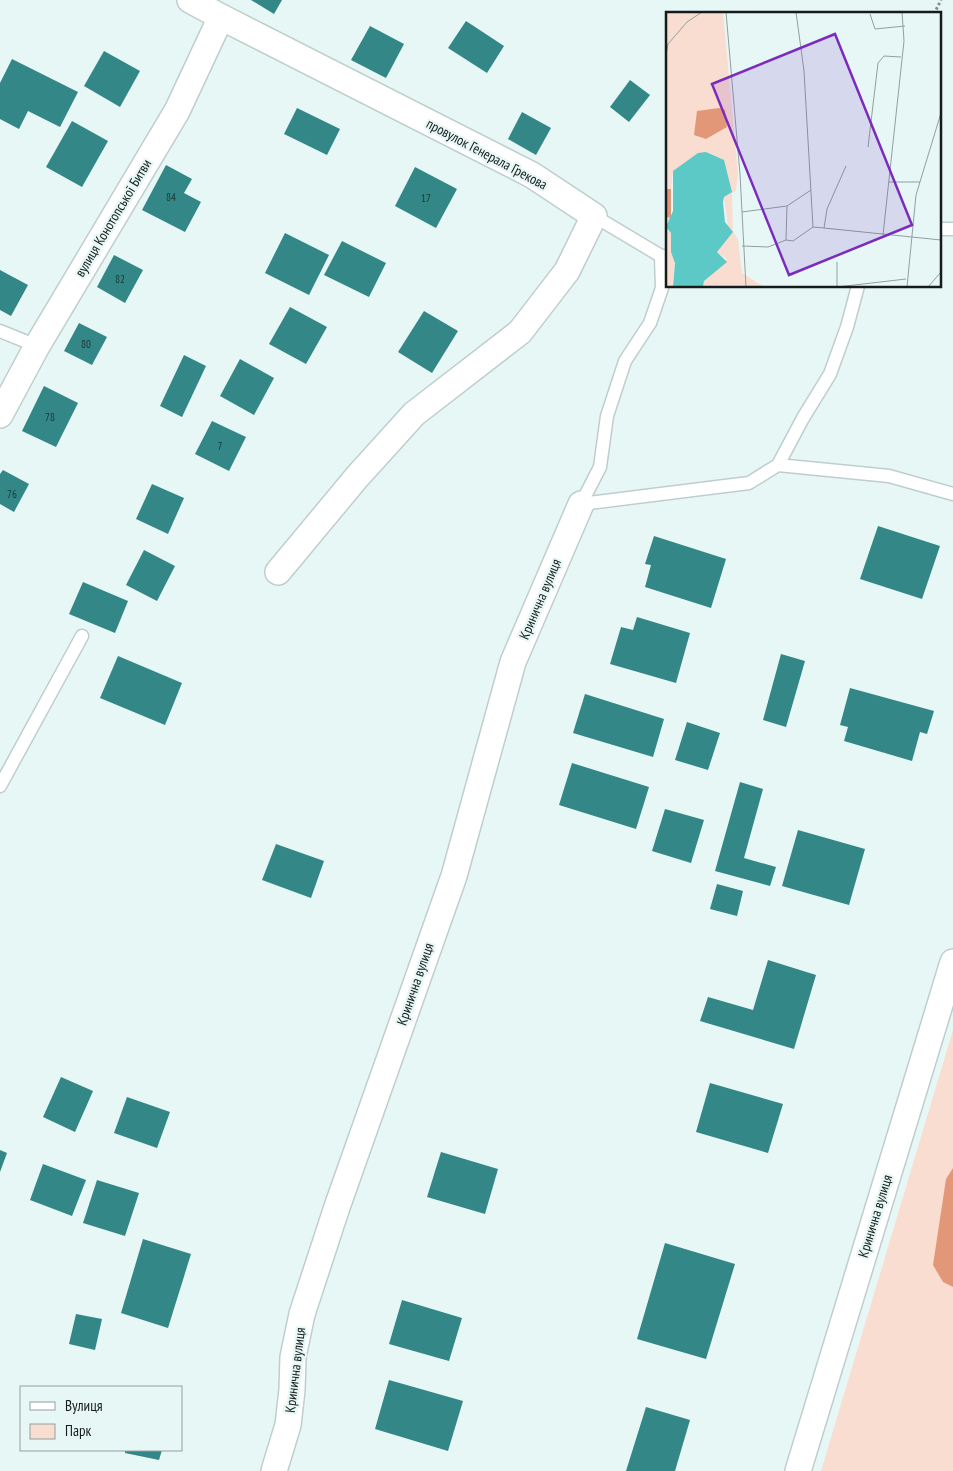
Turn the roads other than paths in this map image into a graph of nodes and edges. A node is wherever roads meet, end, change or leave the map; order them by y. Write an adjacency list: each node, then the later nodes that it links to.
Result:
1 (190, 0): 2 (street, провулок Генерала Грекова)
2 (221, 17): 3 (street, провулок Генерала Грекова); 9 (street, вулиця Конотопської Битви)
3 (594, 216): 6 (lane); 14 (street)
4 (940, 229): 5 (lane)
5 (953, 229)
6 (664, 256): 13 (lane)
7 (857, 288): 11 (lane)
8 (0, 331): 9 (lane)
9 (37, 346): 10 (street, вулиця Конотопської Битви)
10 (0, 415)
11 (778, 465): 12 (lane); 13 (lane)
12 (953, 494)
13 (581, 504): 18 (street, Кринична вулиця)
14 (278, 572)
15 (82, 636): 16 (lane)
16 (0, 786)
17 (953, 962): 19 (street, Кринична вулиця)
18 (274, 1471)
19 (798, 1471)

